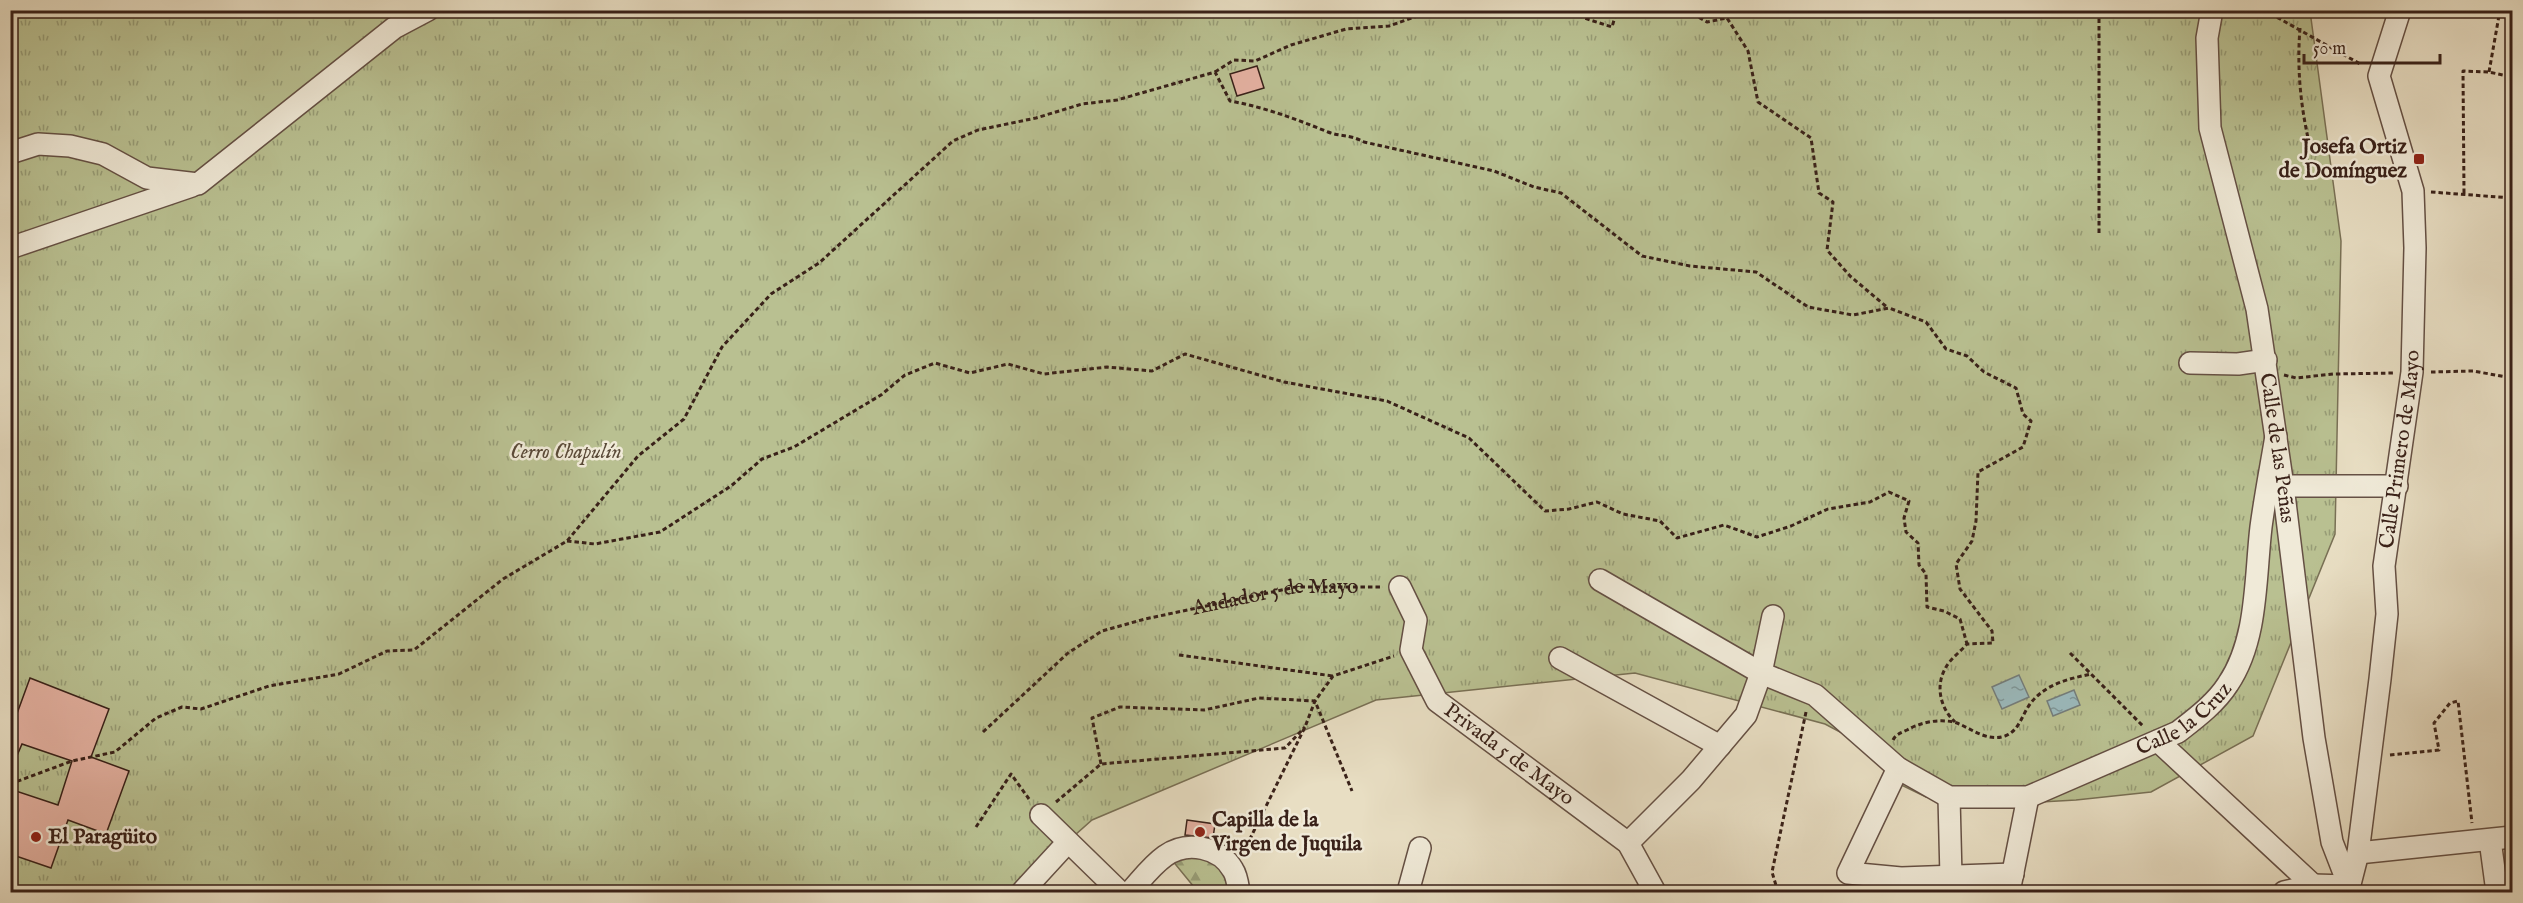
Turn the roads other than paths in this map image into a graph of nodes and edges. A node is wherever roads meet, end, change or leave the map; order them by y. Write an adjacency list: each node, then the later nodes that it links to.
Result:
1 (428, 10): 5 (street)
2 (2212, 10): 8 (street, Calle de las Peñas)
3 (2400, 10): 11 (street, Calle Primero de Mayo)
4 (10, 153): 5 (street)
5 (198, 184): 6 (street)
6 (10, 248)
7 (2200, 363): 8 (street)
8 (2267, 365): 9 (street, Calle de las Peñas)
9 (2276, 436): 10 (street, Calle de las Peñas); 17 (street, Calle la Cruz)
10 (2283, 486): 11 (street); 32 (street, Calle de las Peñas)
11 (2397, 486): 28 (street, Calle Primero de Mayo)
12 (1600, 580): 16 (street)
13 (1400, 587): 26 (street, Privada 5 de Mayo)
14 (1773, 616): 16 (street)
15 (1560, 658): 18 (street)
16 (1761, 673): 18 (street); 19 (street, Calle la Cruz)
17 (2158, 741): 21 (street, Calle la Cruz); 31 (street)
18 (1720, 746): 26 (street)
19 (1891, 761): 20 (street, Calle la Cruz); 29 (street)
20 (1949, 797): 21 (street, Calle la Cruz); 29 (street)
21 (2028, 797): 30 (street)
22 (1041, 815): 25 (street)
23 (2512, 837): 24 (street)
24 (2482, 841): 28 (street); 40 (street)
25 (1067, 843): 33 (street); 34 (street)
26 (1628, 843): 38 (street)
27 (1420, 848): 37 (street)
28 (2358, 853): 32 (street, Calle Primero de Mayo)
29 (1951, 877): 30 (street)
30 (2011, 883)
31 (2313, 885): 32 (street); 39 (street)
32 (2348, 889)
33 (1022, 892)
34 (1120, 892)
35 (1130, 892): 36 (street)
36 (1239, 892)
37 (1408, 892)
38 (1655, 892)
39 (2284, 892)
40 (2497, 892)

